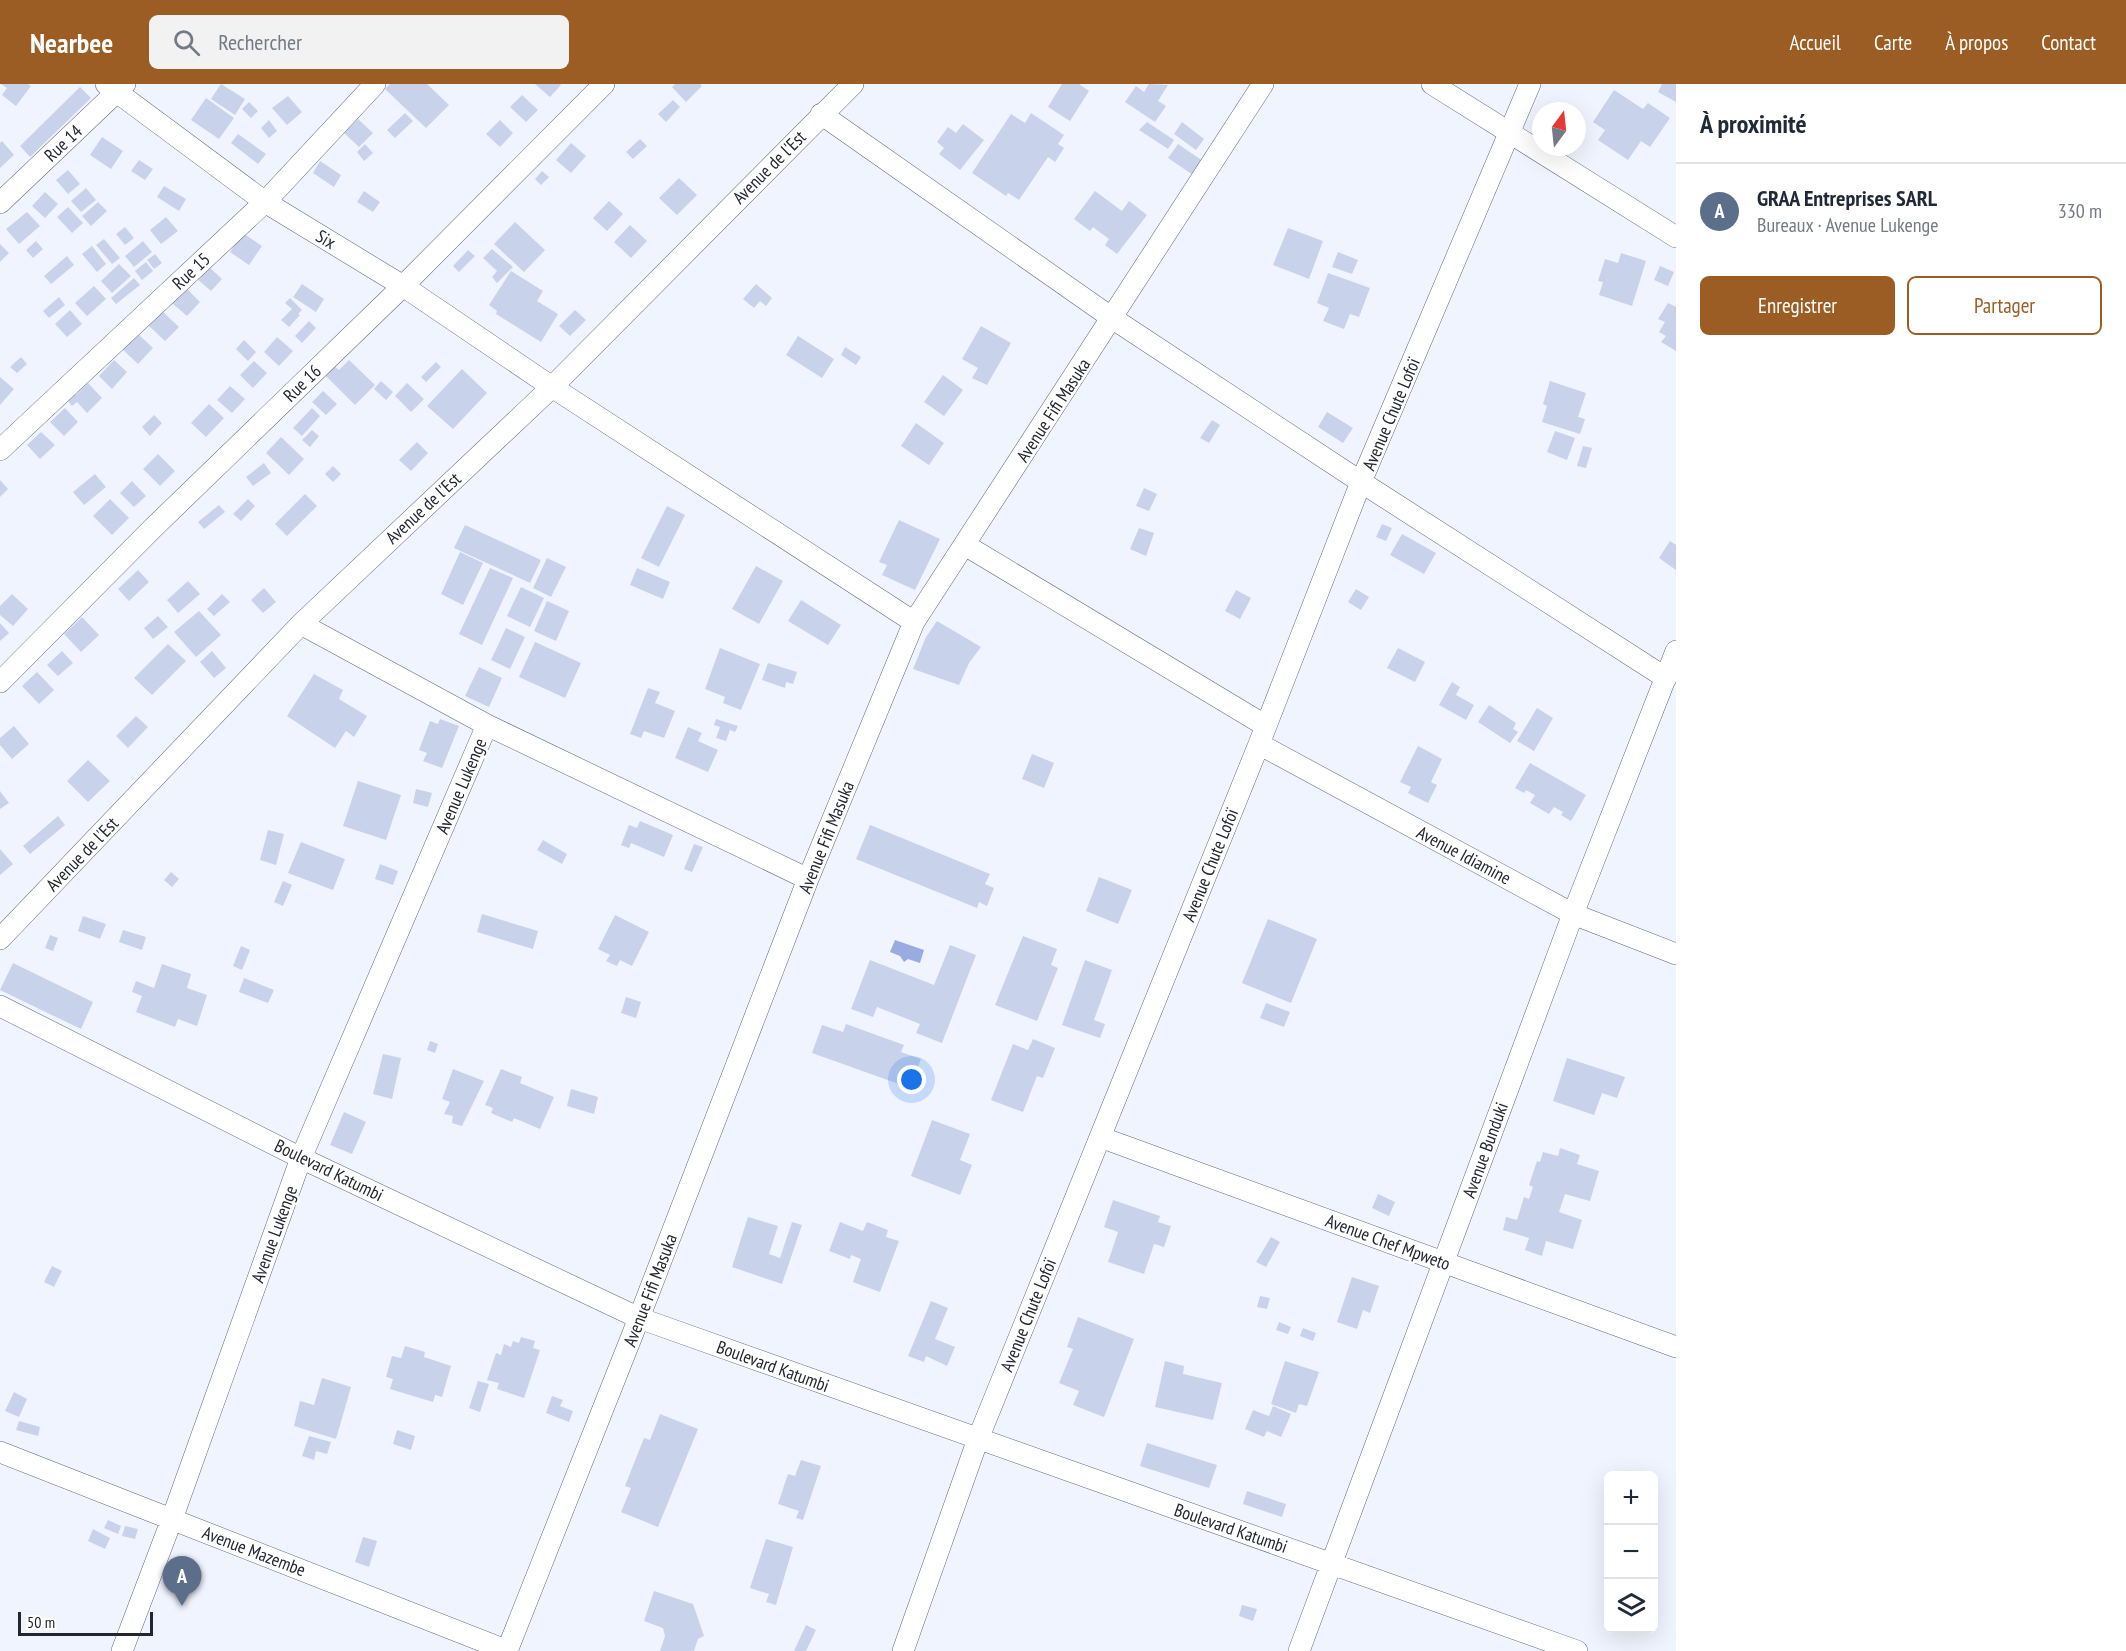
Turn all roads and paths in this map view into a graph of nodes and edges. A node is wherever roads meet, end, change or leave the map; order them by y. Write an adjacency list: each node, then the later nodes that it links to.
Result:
1 (375, 84): 10 (street, Rue 15)
2 (603, 84): 13 (street, Rue 16)
3 (853, 84): 8 (street, Avenue de l'Est)
4 (1263, 84): 14 (street, Avenue Fifi Masuka)
5 (1432, 84): 9 (street)
6 (1530, 84): 9 (street, Avenue Chute Lofoï)
7 (116, 87): 10 (street, Six); 11 (street, Rue 14)
8 (821, 114): 14 (street); 15 (street, Avenue de l'Est)
9 (1511, 133): 12 (street); 17 (street, Avenue Chute Lofoï)
10 (265, 202): 13 (street, Six); 16 (street, Rue 15)
11 (0, 203)
12 (1676, 237)
13 (403, 286): 15 (street, Six); 23 (street, Rue 16)
14 (1113, 318): 17 (street); 18 (street, Avenue Fifi Masuka)
15 (552, 387): 19 (street, Six); 20 (street, Avenue de l'Est)
16 (0, 450)
17 (1361, 482): 22 (street); 25 (street, Avenue Chute Lofoï)
18 (965, 545): 19 (street, Avenue Fifi Masuka); 25 (street, Avenue Idiamine)
19 (914, 622): 26 (street, Avenue Fifi Masuka)
20 (301, 624): 24 (street); 28 (street, Avenue de l'Est)
21 (1676, 651): 22 (street, Avenue Bunduki)
22 (1666, 678): 27 (street, Avenue Bunduki)
23 (0, 682)
24 (487, 725): 26 (street); 32 (street, Avenue Lukenge)
25 (1262, 735): 27 (street, Avenue Idiamine); 31 (street, Avenue Chute Lofoï)
26 (808, 879): 34 (street, Avenue Fifi Masuka)
27 (1573, 914): 29 (street, Avenue Idiamine); 33 (street, Avenue Bunduki)
28 (0, 939)
29 (1676, 954)
30 (0, 1006): 32 (street, Boulevard Katumbi)
31 (1100, 1137): 33 (street, Avenue Chef Mpweto); 36 (street, Avenue Chute Lofoï)
32 (301, 1158): 34 (street, Boulevard Katumbi); 38 (street, Avenue Lukenge)
33 (1443, 1263): 35 (street, Avenue Chef Mpweto); 39 (street, Avenue Bunduki)
34 (639, 1318): 36 (street, Boulevard Katumbi); 41 (street, Avenue Fifi Masuka)
35 (1676, 1347)
36 (978, 1439): 39 (street, Boulevard Katumbi); 42 (street, Avenue Chute Lofoï)
37 (0, 1452): 38 (street, Avenue Mazembe)
38 (172, 1519): 40 (street, Avenue Lukenge); 41 (street, Avenue Mazembe)
39 (1333, 1563): 43 (street, Avenue Bunduki); 44 (street, Boulevard Katumbi)
40 (122, 1651)
41 (507, 1651)
42 (903, 1651)
43 (1299, 1651)
44 (1577, 1651)

